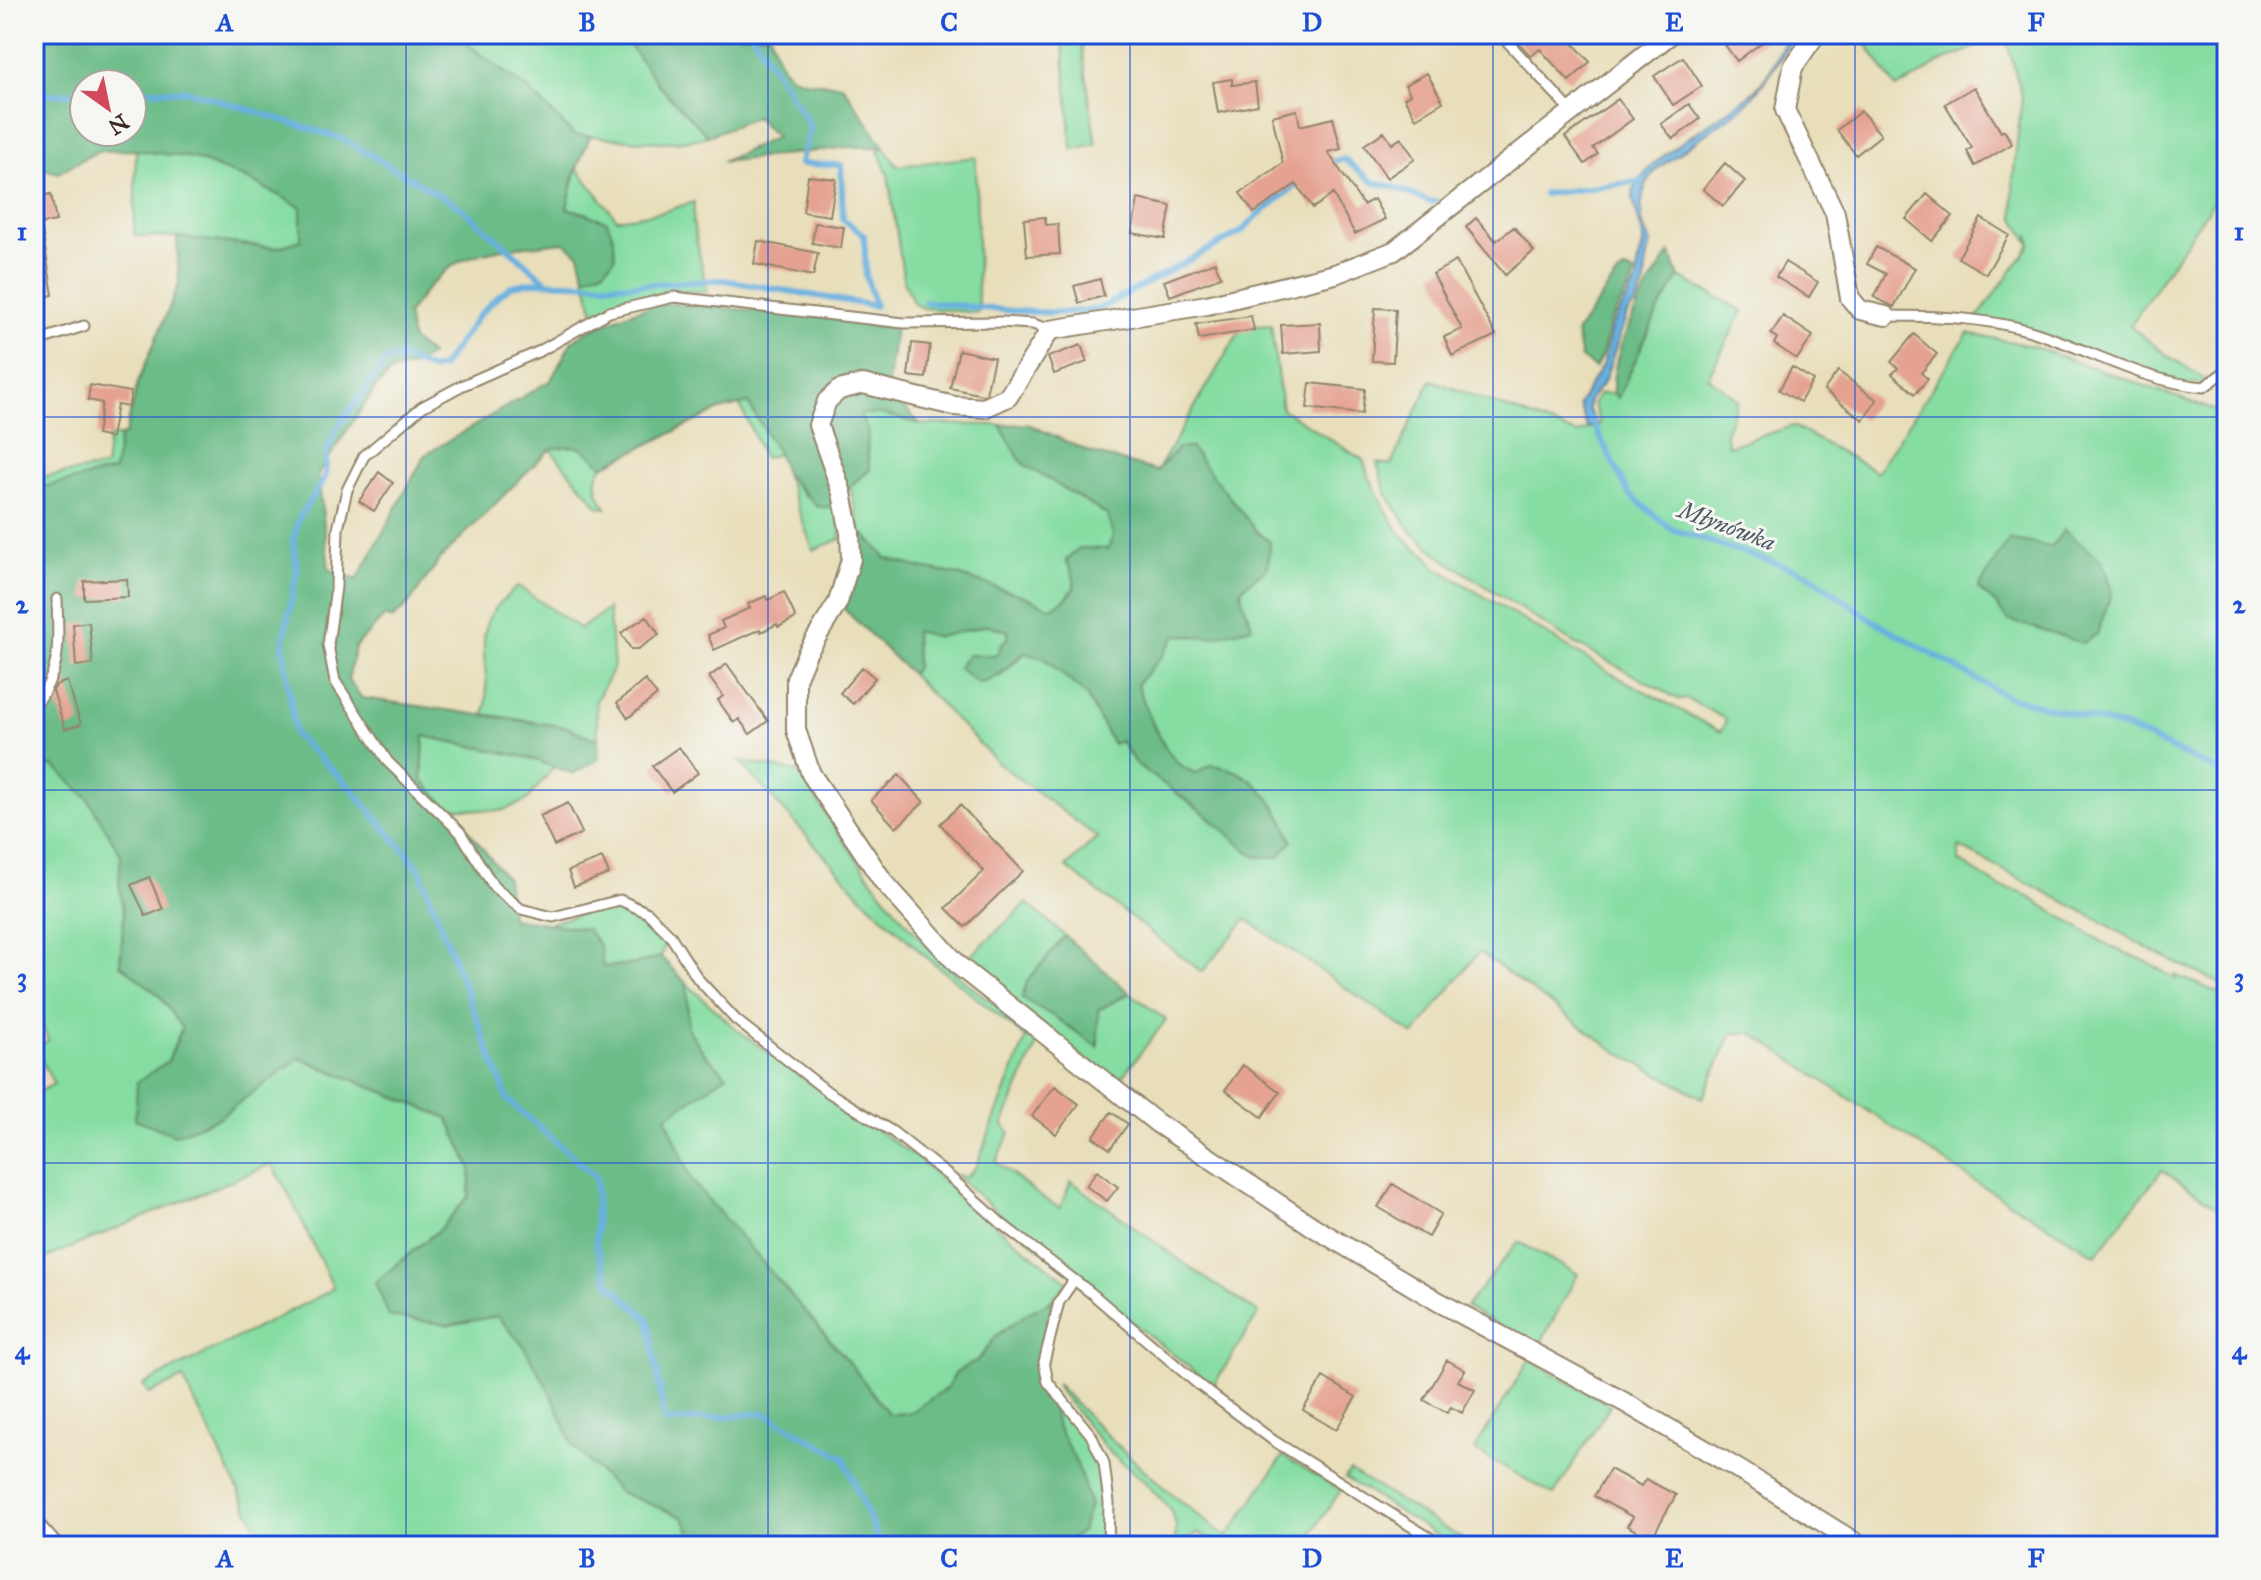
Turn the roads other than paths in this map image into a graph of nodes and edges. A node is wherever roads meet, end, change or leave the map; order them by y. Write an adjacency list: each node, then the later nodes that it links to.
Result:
1 (1671, 34): 4 (street)
2 (1816, 34): 5 (street)
3 (1504, 38): 4 (lane)
4 (1572, 112): 7 (street)
5 (1886, 316): 9 (lane)
6 (84, 326): 8 (lane)
7 (1050, 330): 12 (lane); 17 (street)
8 (34, 342)
9 (2227, 370)
10 (57, 599): 11 (lane)
11 (34, 707)
12 (1074, 1280): 15 (lane); 16 (lane)
13 (34, 1528): 14 (street)
14 (50, 1546)
15 (1108, 1546)
16 (1443, 1546)
17 (1861, 1546)

